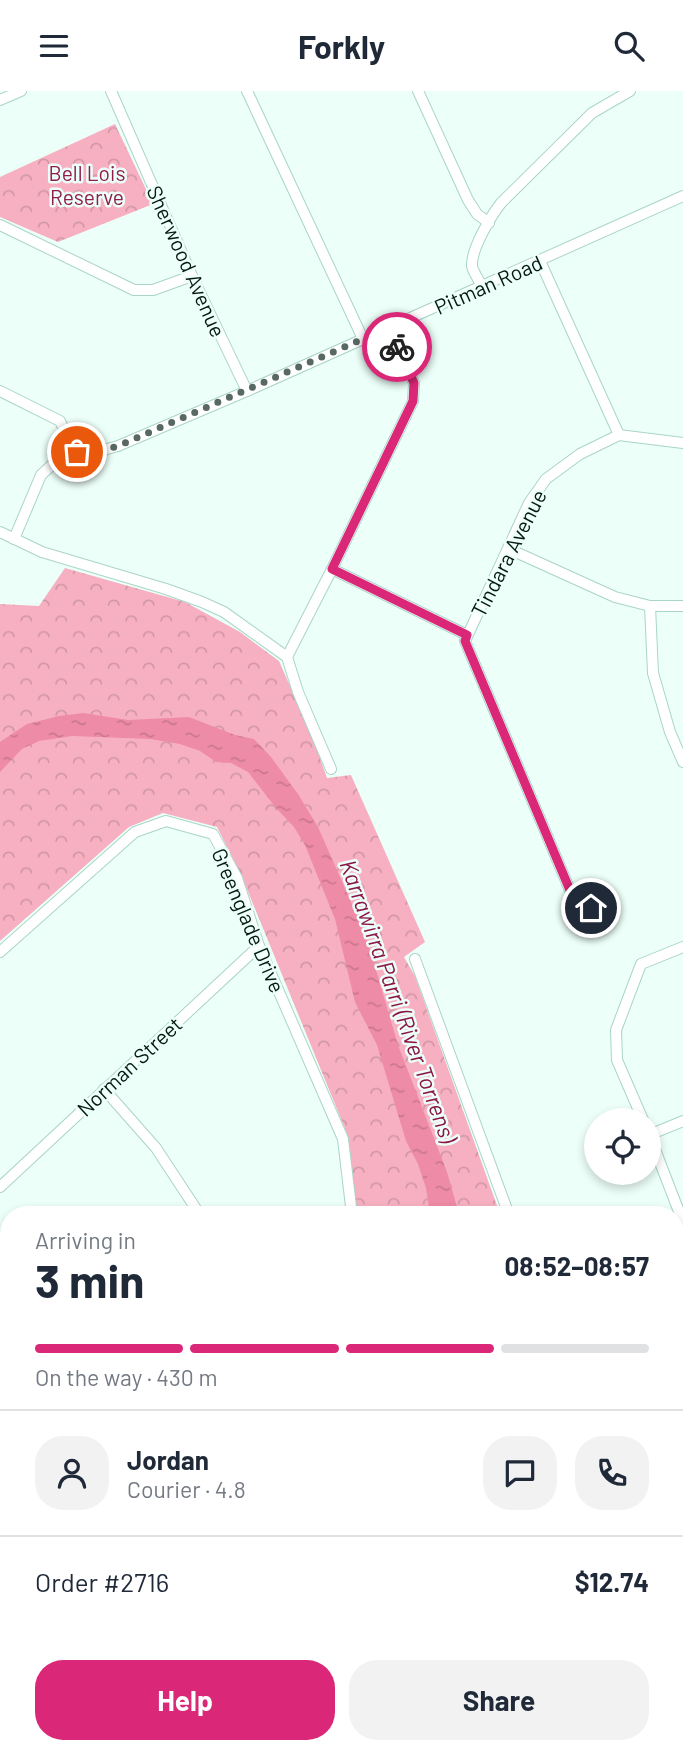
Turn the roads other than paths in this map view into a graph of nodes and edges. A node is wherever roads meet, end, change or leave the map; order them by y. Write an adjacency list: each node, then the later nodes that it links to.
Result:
1 (20, 91): 7 (street)
2 (111, 91): 12 (street, Sherwood Avenue)
3 (247, 91): 15 (street)
4 (418, 91): 9 (street)
5 (630, 91): 6 (street)
6 (613, 95): 9 (street)
7 (0, 100)
8 (683, 196): 11 (street, Pitman Road)
9 (489, 223): 13 (street)
10 (0, 225): 12 (street)
11 (540, 261): 13 (street, Pitman Road); 18 (street)
12 (192, 276): 17 (street, Sherwood Avenue)
13 (482, 286): 14 (street, Pitman Road)
14 (388, 328): 15 (street, Pitman Road); 24 (street)
15 (363, 339): 17 (street, Pitman Road)
16 (0, 391): 20 (street)
17 (247, 391): 20 (street, Pitman Road)
18 (620, 435): 19 (street); 23 (street, Tindara Avenue)
19 (683, 443)
20 (77, 452): 22 (street)
21 (0, 531): 22 (street)
22 (15, 538): 28 (street)
23 (509, 549): 25 (street); 27 (street, Tindara Avenue)
24 (332, 569): 27 (street); 28 (street)
25 (650, 606): 26 (street); 29 (street)
26 (683, 606)
27 (467, 635): 31 (street, Tindara Avenue)
28 (287, 657): 30 (street)
29 (683, 762)
30 (331, 769)
31 (610, 922)
32 (259, 946): 34 (street, Greenglade Drive); 36 (street, Norman Street); 43 (street, Greenglade Drive)
33 (683, 947): 37 (street)
34 (0, 952)
35 (415, 959): 44 (street)
36 (104, 1089): 41 (street, Norman Street); 42 (street)
37 (638, 1108)
38 (683, 1121): 39 (street)
39 (661, 1130)
40 (661, 1166): 45 (street)
41 (1, 1185)
42 (194, 1206)
43 (351, 1206)
44 (506, 1206)
45 (677, 1206)

